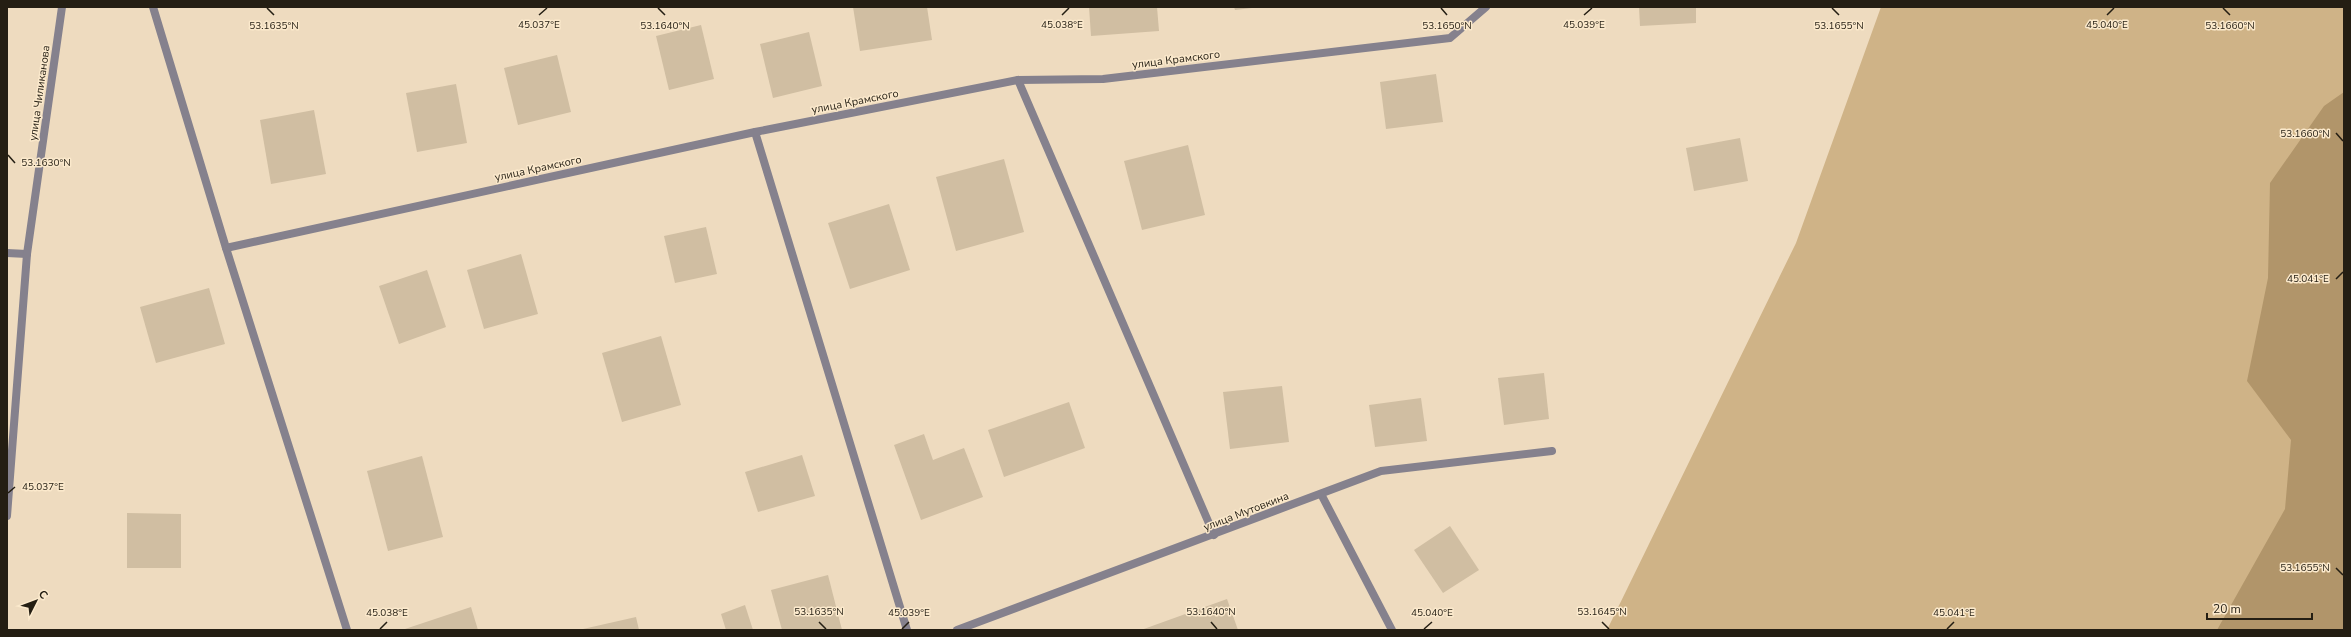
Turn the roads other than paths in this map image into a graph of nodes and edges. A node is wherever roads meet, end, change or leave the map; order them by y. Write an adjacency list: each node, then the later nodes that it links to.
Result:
1 (62, 7): 8 (street, улица Чиликанова)
2 (153, 7): 6 (street)
3 (1486, 7): 4 (street, улица Крамского)
4 (1018, 80): 5 (street, улица Крамского); 12 (street)
5 (754, 132): 6 (street, улица Крамского); 14 (street)
6 (226, 248): 13 (street)
7 (7, 253): 8 (street)
8 (27, 254): 11 (street, улица Чиликанова)
9 (1552, 451): 10 (street, улица Мутовкина)
10 (1321, 494): 12 (street, улица Мутовкина); 16 (street)
11 (7, 516)
12 (1214, 535): 15 (street, улица Мутовкина)
13 (347, 630)
14 (907, 630)
15 (957, 630)
16 (1392, 630)

